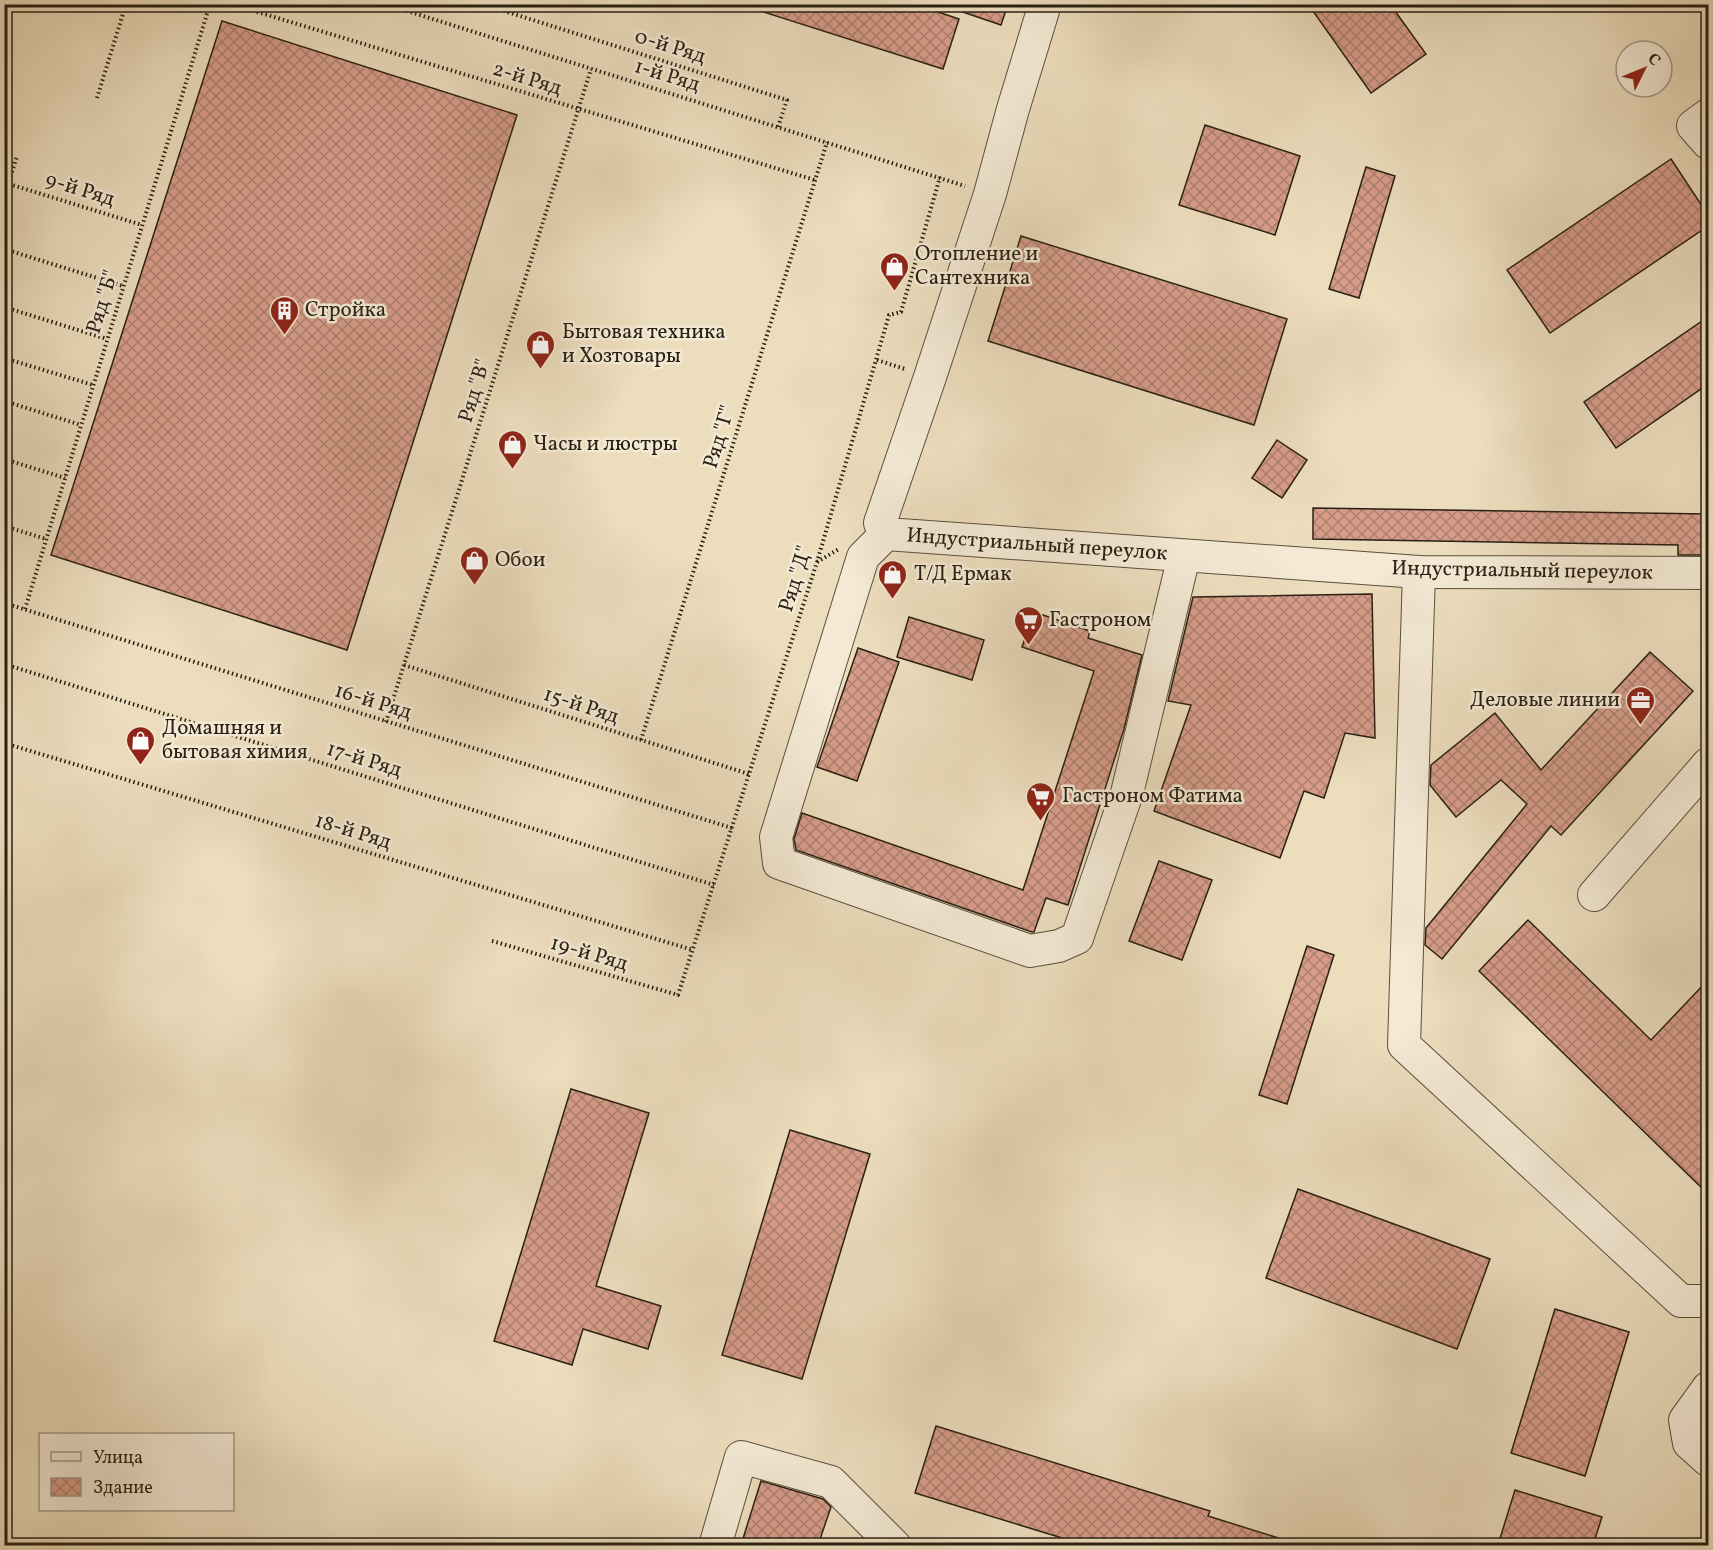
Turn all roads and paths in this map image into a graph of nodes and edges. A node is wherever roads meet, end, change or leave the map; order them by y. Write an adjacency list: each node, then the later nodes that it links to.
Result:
1 (126, 4): 8 (path)
2 (210, 4): 19 (path, Ряд "Б")
3 (231, 4): 9 (path, 2-й Ряд)
4 (385, 4): 7 (path, 1-й Ряд)
5 (482, 4): 11 (path, 0-й Ряд)
6 (1045, 4): 31 (street, Индустриальный переулок)
7 (591, 69): 9 (path, Ряд "В"); 11 (path, 1-й Ряд)
8 (97, 98)
9 (579, 110): 16 (path, 2-й Ряд); 39 (path, Ряд "В")
10 (1708, 115): 13 (street)
11 (778, 127): 12 (path, 1-й Ряд)
12 (827, 142): 15 (path, 1-й Ряд); 16 (path, Ряд "Г")
13 (1708, 143)
14 (17, 156): 17 (path)
15 (940, 177): 44 (path, Ряд "Д")
16 (815, 180): 41 (path, Ряд "Г")
17 (9, 184): 18 (path); 19 (path, 9-й Ряд)
18 (4, 198)
19 (142, 225): 21 (path, Ряд "Б")
20 (4, 249): 21 (path)
21 (123, 286): 23 (path, Ряд "Б")
22 (4, 307): 23 (path)
23 (107, 339): 25 (path, Ряд "Б")
24 (4, 358): 25 (path)
25 (93, 385): 27 (path, Ряд "Б")
26 (4, 401): 27 (path)
27 (81, 425): 29 (path, Ряд "Б")
28 (4, 459): 29 (path)
29 (65, 478): 32 (path, Ряд "Б")
30 (4, 526): 32 (path)
31 (886, 534): 33 (street, Индустриальный переулок); 33 (street)
32 (46, 539): 37 (path, Ряд "Б")
33 (1184, 555): 34 (street, Индустриальный переулок)
34 (1419, 572): 35 (street, Индустриальный переулок); 51 (street)
35 (1708, 573)
36 (4, 603): 37 (path, 16-й Ряд)
37 (24, 609): 40 (path, 16-й Ряд)
38 (4, 664): 46 (path, 17-й Ряд)
39 (404, 665): 40 (path, Ряд "В"); 41 (path, 15-й Ряд)
40 (386, 722): 45 (path, 16-й Ряд)
41 (641, 740): 44 (path, 15-й Ряд)
42 (4, 743): 49 (path, 18-й Ряд)
43 (1708, 764): 47 (street)
44 (749, 774): 45 (path, Ряд "Д")
45 (732, 828): 46 (path, Ряд "Д")
46 (714, 885): 49 (path, Ряд "Д")
47 (1594, 895)
48 (492, 941): 50 (path, 19-й Ряд)
49 (693, 950): 50 (path, Ряд "Д")
50 (678, 995)
51 (1708, 1301)
52 (1708, 1388): 53 (street)
53 (1708, 1460)
54 (715, 1545): 55 (street)
55 (895, 1545)

